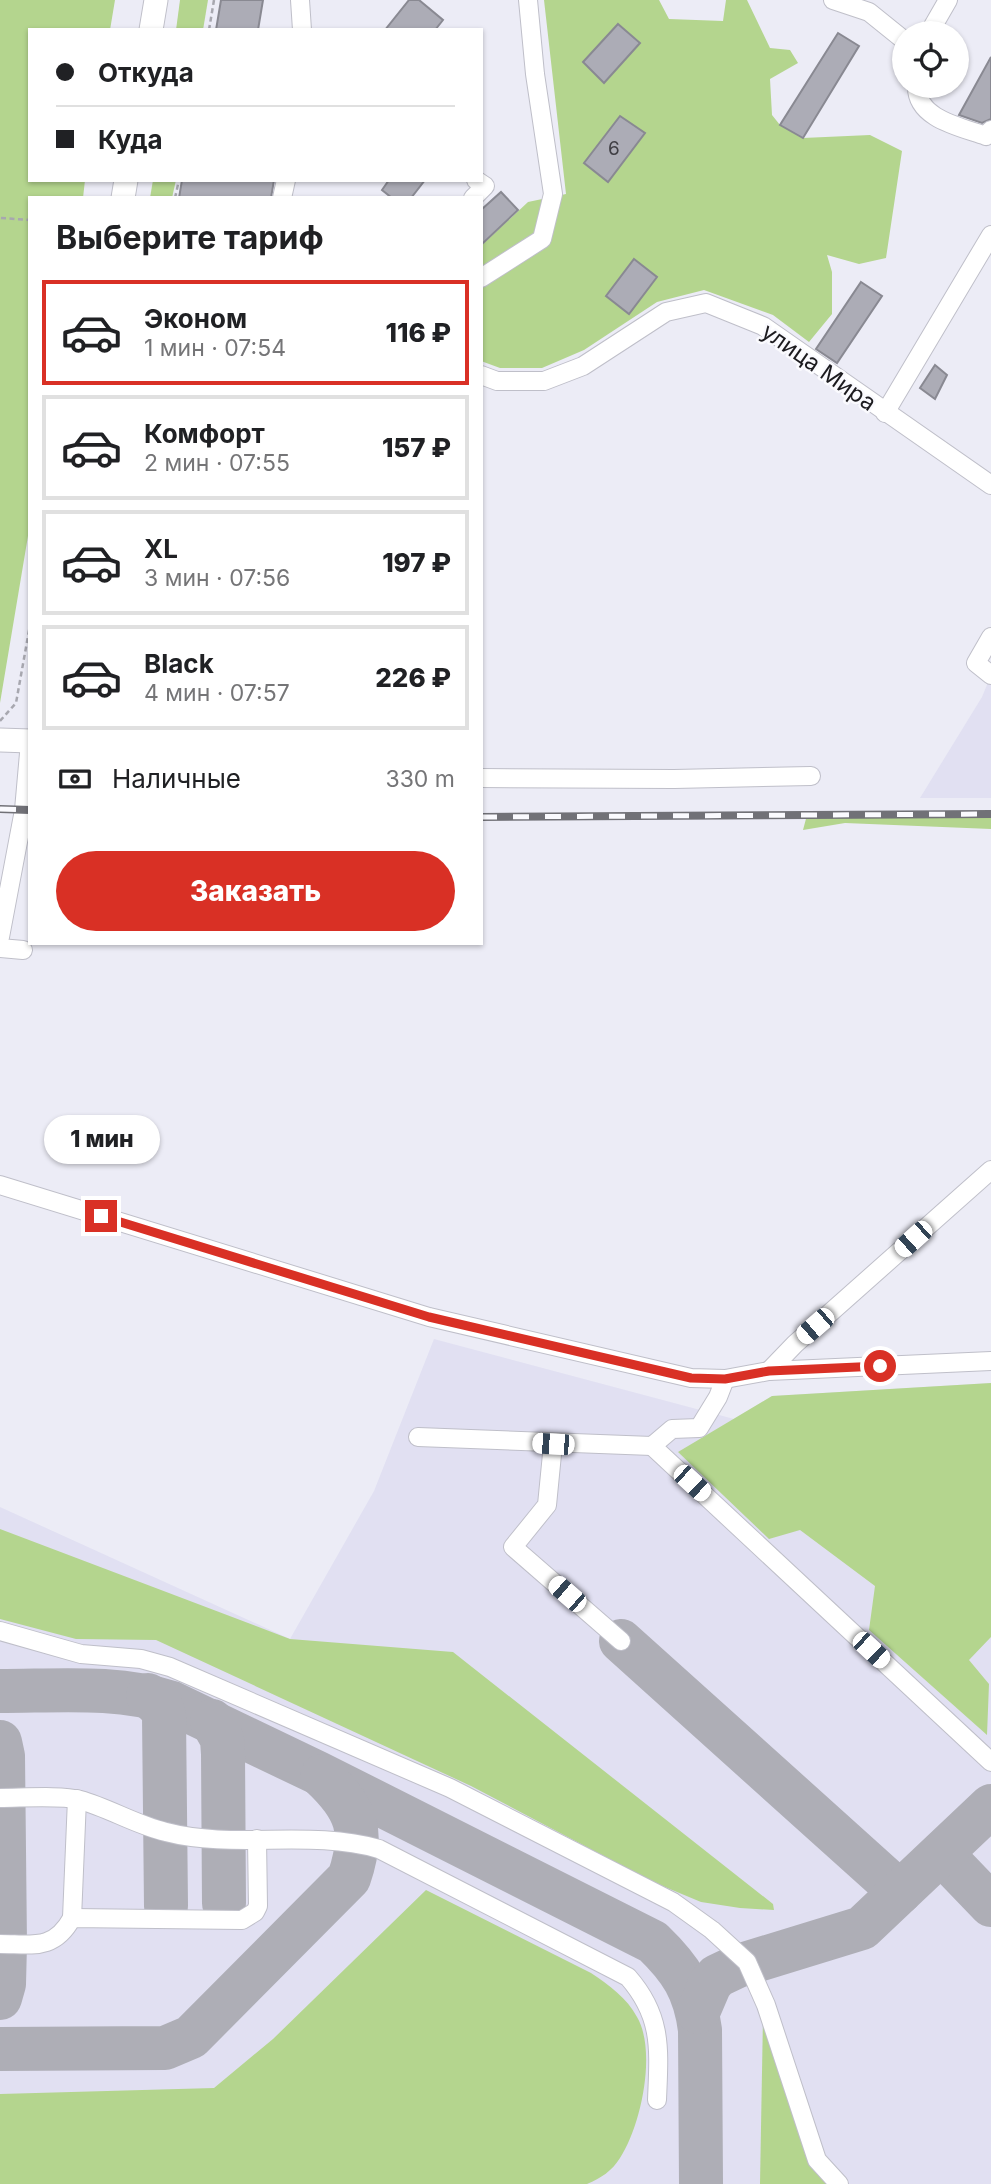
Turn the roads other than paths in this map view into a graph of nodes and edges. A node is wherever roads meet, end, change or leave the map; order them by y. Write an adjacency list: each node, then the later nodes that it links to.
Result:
1 (156, 0): 7 (main road)
2 (300, 0): 8 (street)
3 (528, 0): 15 (street)
4 (833, 0): 9 (street)
5 (948, 0): 6 (street)
6 (936, 21)
7 (151, 28)
8 (302, 28)
9 (892, 31)
10 (919, 98): 11 (street)
11 (991, 130)
12 (479, 182): 13 (street)
13 (475, 196)
14 (991, 235): 17 (street)
15 (483, 277)
16 (483, 377): 17 (street, улица Мира)
17 (885, 413): 18 (street, улица Мира)
18 (991, 485)
19 (991, 637): 20 (street)
20 (991, 675)
21 (0, 740): 22 (main road)
22 (28, 742)
23 (28, 765): 26 (street)
24 (811, 776): 25 (street)
25 (483, 778)
26 (8, 860): 27 (street)
27 (0, 937)
28 (0, 948): 29 (street)
29 (23, 950)
30 (991, 1170): 33 (street)
31 (0, 1185): 34 (street)
32 (991, 1361): 33 (street)
33 (769, 1371): 34 (street)
34 (725, 1379): 37 (street)
35 (418, 1437): 36 (street)
36 (553, 1444): 37 (street); 39 (street)
37 (652, 1446): 40 (street)
38 (0, 1632): 47 (street)
39 (621, 1641)
40 (991, 1762)
41 (0, 1798): 42 (street)
42 (77, 1799): 43 (street); 44 (street)
43 (257, 1839): 44 (street); 46 (street)
44 (72, 1918): 45 (street)
45 (0, 1944)
46 (657, 2101)
47 (839, 2184)

